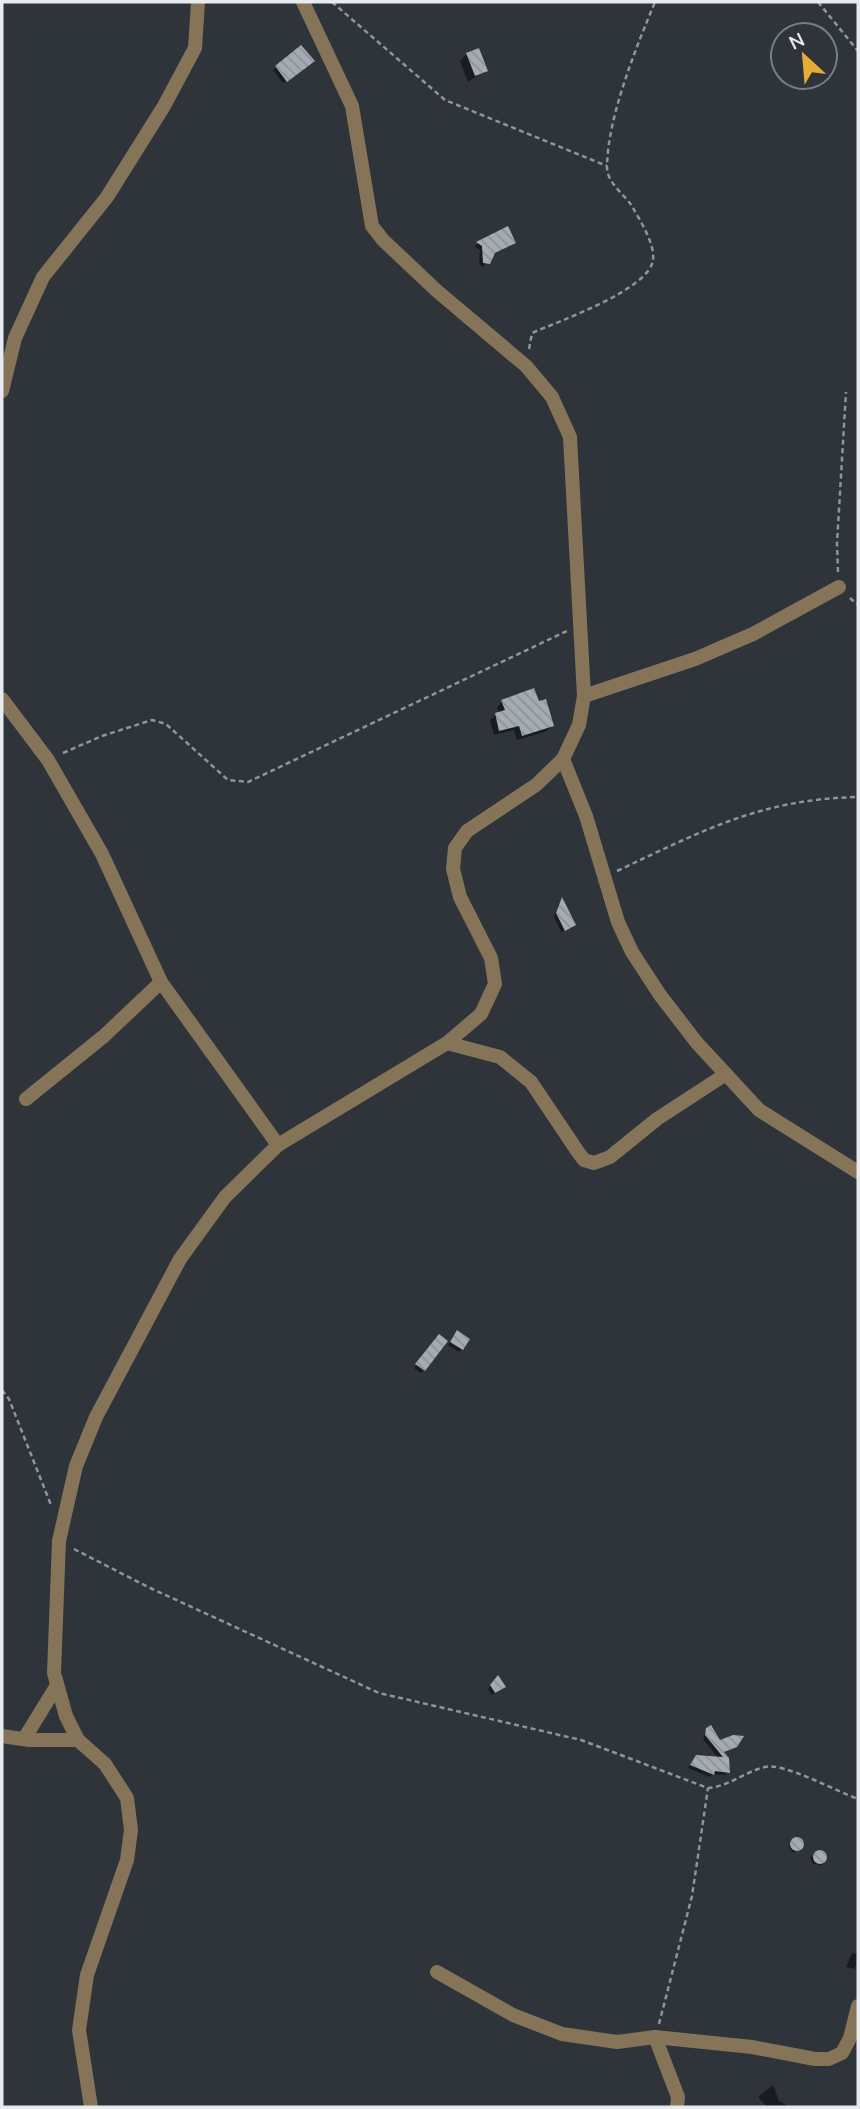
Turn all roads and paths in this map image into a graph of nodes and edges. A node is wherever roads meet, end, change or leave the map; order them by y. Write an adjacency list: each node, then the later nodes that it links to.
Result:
1 (198, 2): 9 (street)
2 (303, 2): 8 (street)
3 (332, 2): 7 (path)
4 (655, 2): 7 (path)
5 (818, 2): 6 (path)
6 (858, 51)
7 (607, 166): 8 (path)
8 (526, 366): 13 (street)
9 (2, 391)
10 (846, 391): 11 (path)
11 (839, 587): 12 (path); 14 (street)
12 (858, 605)
13 (580, 625): 14 (street); 17 (path)
14 (584, 696): 16 (street)
15 (2, 699): 17 (street)
16 (563, 759): 19 (street); 21 (street)
17 (48, 760): 20 (street)
18 (858, 797): 19 (path)
19 (605, 877): 22 (street)
20 (162, 982): 23 (street); 24 (street)
21 (447, 1043): 22 (street); 24 (street)
22 (726, 1074): 25 (street)
23 (26, 1099)
24 (278, 1145): 27 (street)
25 (858, 1172)
26 (2, 1390): 27 (path)
27 (60, 1535): 28 (street); 32 (path)
28 (56, 1687): 30 (street); 31 (street)
29 (2, 1736): 30 (street)
30 (24, 1739): 31 (street)
31 (78, 1740): 37 (street)
32 (708, 1788): 33 (path); 36 (path)
33 (858, 1800)
34 (437, 1972): 36 (street)
35 (858, 2006): 36 (street)
36 (655, 2037): 38 (street)
37 (91, 2107)
38 (677, 2107)

